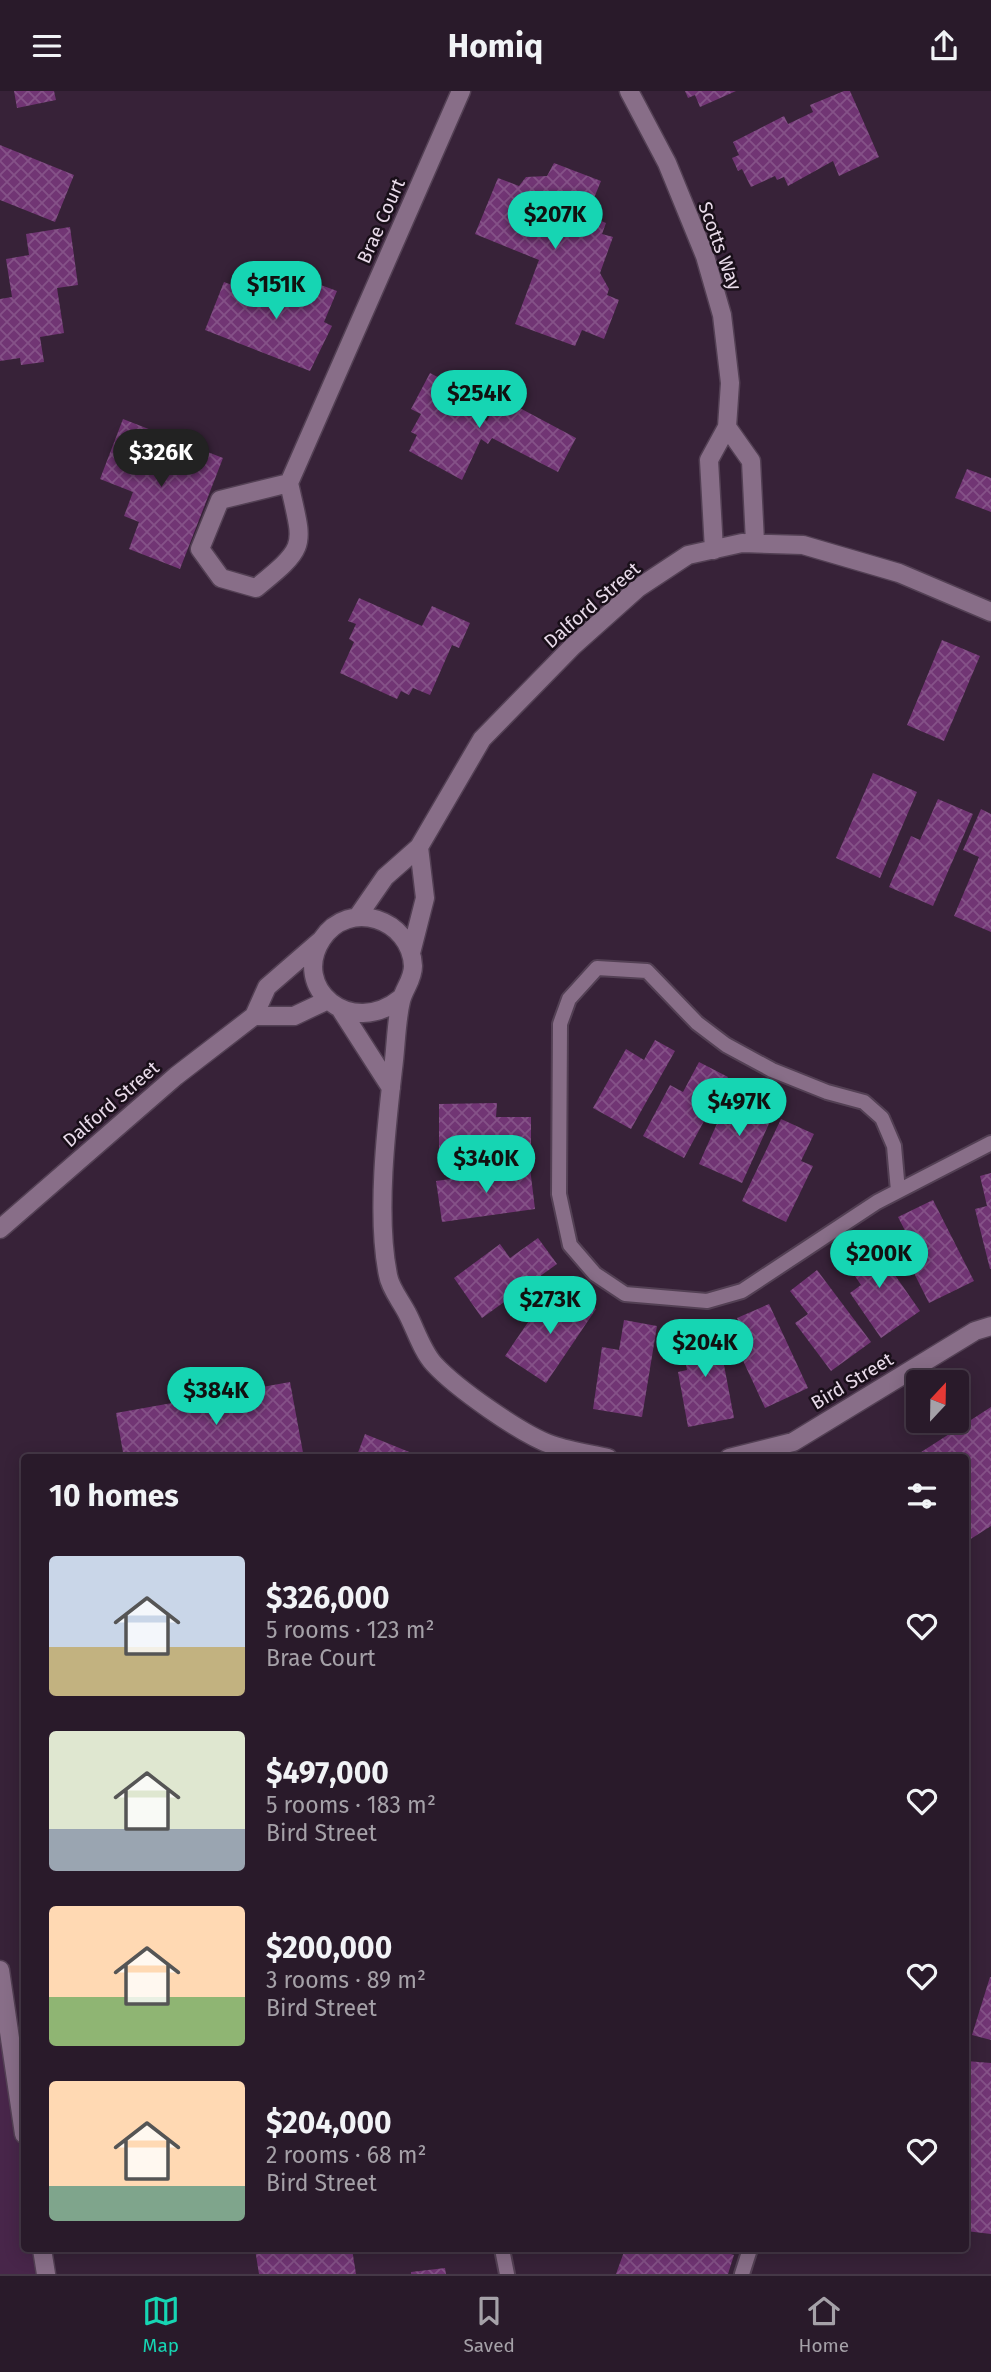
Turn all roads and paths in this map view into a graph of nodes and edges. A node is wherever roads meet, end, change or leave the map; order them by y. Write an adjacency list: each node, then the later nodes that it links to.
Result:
1 (461, 91): 4 (street, Brae Court)
2 (629, 91): 3 (street, Scotts Way)
3 (727, 427): 5 (street); 6 (street, Scotts Way)
4 (289, 482): 4 (street)
5 (755, 542): 6 (street, Dalford Street); 7 (street, Dalford Street)
6 (714, 550): 8 (street, Dalford Street)
7 (991, 612)
8 (419, 847): 9 (street, Dalford Street); 11 (street)
9 (358, 916): 10 (street); 11 (street)
10 (321, 940): 13 (street); 14 (street, Dalford Street)
11 (411, 953): 12 (street)
12 (401, 998): 13 (street); 15 (street)
13 (335, 1005): 14 (street); 15 (street)
14 (254, 1016): 18 (street, Dalford Street)
15 (391, 1088): 21 (street)
16 (991, 1143): 17 (lane)
17 (898, 1191): 17 (lane)
18 (0, 1229)
19 (991, 1325): 20 (street, Bird Street)
20 (772, 1452)
21 (590, 1454)
22 (0, 1970): 23 (street)
23 (21, 2114)
24 (42, 2252): 27 (street)
25 (503, 2252): 28 (lane)
26 (749, 2252): 29 (lane)
27 (46, 2274)
28 (507, 2274)
29 (742, 2274)

